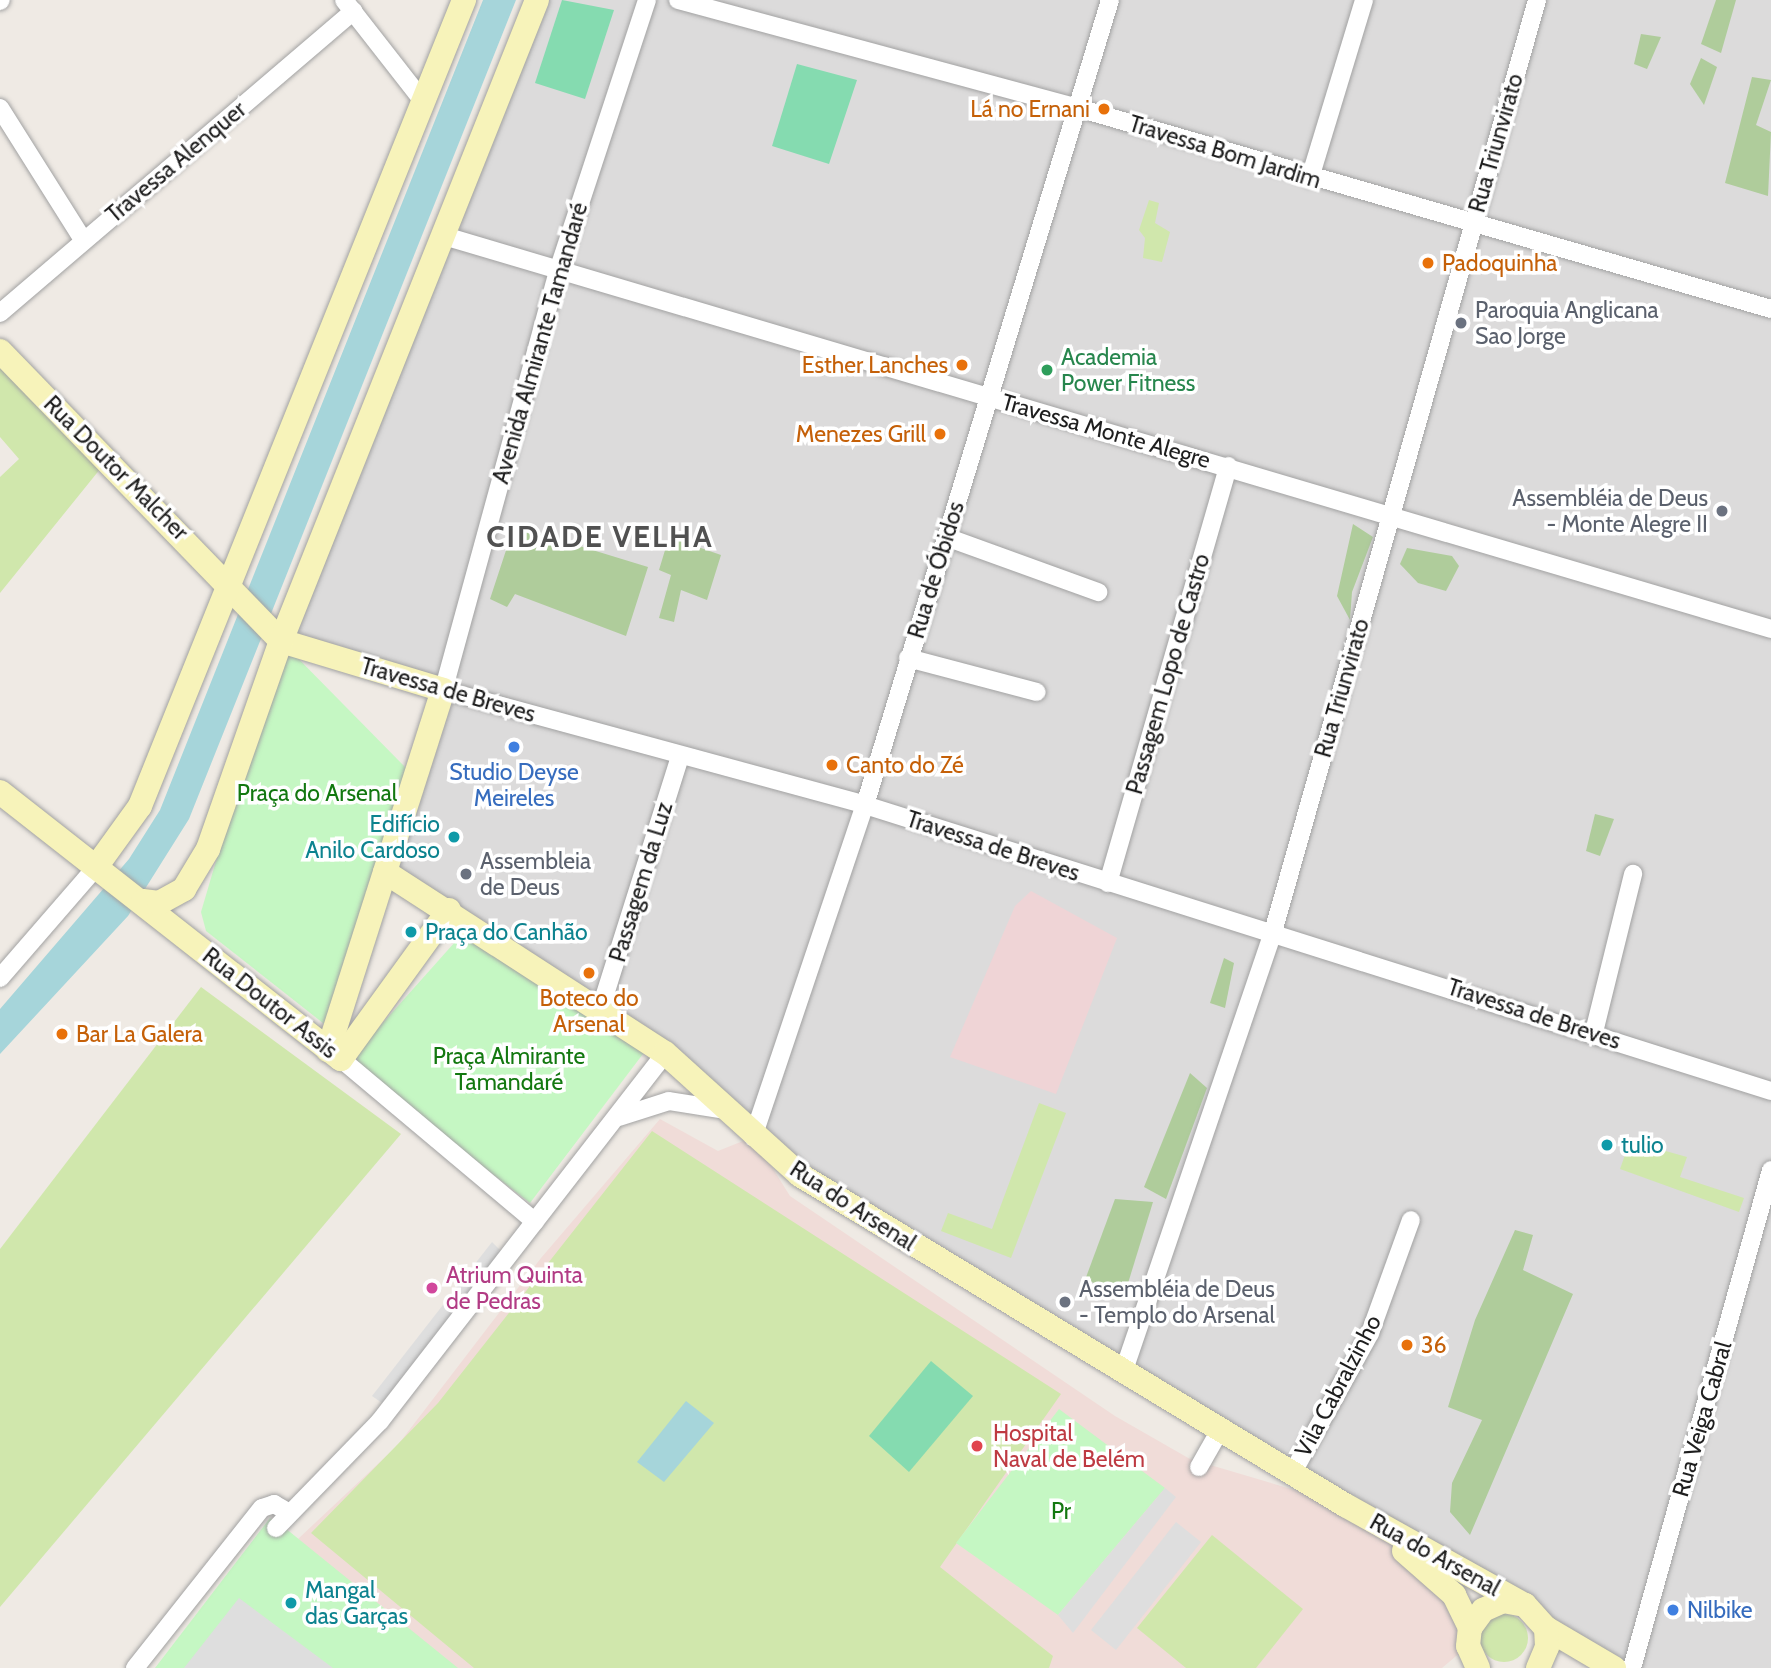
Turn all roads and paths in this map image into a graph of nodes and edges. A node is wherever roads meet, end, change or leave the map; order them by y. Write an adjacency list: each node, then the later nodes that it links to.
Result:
1 (464, 0): 9 (street)
2 (537, 0): 14 (street)
3 (647, 0): 16 (street, Avenida Almirante Tamandaré)
4 (678, 0): 11 (street, Travessa Bom Jardim)
5 (1110, 0): 11 (street, Rua de Óbidos)
6 (1364, 0): 12 (street)
7 (1537, 0): 13 (street, Rua Triunvirato)
8 (348, 6): 9 (street); 15 (street, Travessa Alenquer)
9 (424, 101): 24 (street)
10 (0, 107): 15 (street)
11 (1078, 108): 12 (street, Travessa Bom Jardim); 20 (street, Rua de Óbidos)
12 (1310, 178): 13 (street, Travessa Bom Jardim)
13 (1473, 223): 17 (street, Travessa Bom Jardim); 22 (street, Rua Triunvirato)
14 (440, 235): 16 (street, Travessa Monte Alegre); 27 (street)
15 (83, 240): 18 (street, Travessa Alenquer)
16 (558, 271): 20 (street, Travessa Monte Alegre); 29 (street, Avenida Almirante Tamandaré)
17 (1771, 309)
18 (0, 313)
19 (0, 351): 24 (street, Rua Doutor Malcher)
20 (989, 398): 21 (street, Travessa Monte Alegre); 23 (street, Rua de Óbidos)
21 (1228, 466): 22 (street, Travessa Monte Alegre); 37 (street, Passagem Lopo de Castro)
22 (1391, 517): 26 (street, Travessa Monte Alegre); 40 (street, Rua Triunvirato)
23 (946, 537): 25 (street); 28 (street, Rua de Óbidos)
24 (236, 592): 27 (street, Travessa de Breves); 34 (street)
25 (1098, 592)
26 (1771, 629)
27 (276, 636): 29 (street, Travessa de Breves); 38 (street)
28 (908, 658): 30 (street); 33 (street, Rua de Óbidos)
29 (443, 690): 31 (street, Travessa de Breves); 35 (street, Avenida Almirante Tamandaré)
30 (1037, 692)
31 (680, 757): 33 (street, Travessa de Breves); 42 (street, Passagem da Luz)
32 (0, 792): 34 (street, Rua Doutor Assis)
33 (864, 805): 37 (street, Travessa de Breves); 49 (street, Rua de Óbidos)
34 (104, 872): 38 (street, Rua Doutor Assis); 41 (street)
35 (385, 872): 39 (street, Rua do Arsenal); 45 (street, Avenida Almirante Tamandaré)
36 (1633, 874): 43 (street)
37 (1108, 883): 40 (street, Travessa de Breves)
38 (144, 901): 45 (street, Rua Doutor Assis)
39 (449, 910): 42 (street, Rua do Arsenal); 45 (street)
40 (1273, 932): 43 (street, Travessa de Breves); 53 (street, Rua Triunvirato)
41 (0, 978)
42 (601, 1007): 44 (street, Rua do Arsenal)
43 (1594, 1032): 46 (street, Travessa de Breves)
44 (665, 1053): 47 (street, Rua do Arsenal); 48 (street)
45 (335, 1054): 52 (street, Rua Doutor Assis)
46 (1771, 1091)
47 (725, 1110): 48 (street); 49 (street, Rua do Arsenal)
48 (616, 1118): 52 (street)
49 (752, 1137): 53 (street, Rua do Arsenal)
50 (1771, 1170): 66 (street, Rua Veiga Cabral)
51 (1411, 1220): 56 (street, Vila Cabralzinho)
52 (535, 1222): 58 (street)
53 (1124, 1370): 54 (street, Rua do Arsenal)
54 (1220, 1430): 55 (street); 56 (street, Rua do Arsenal)
55 (1199, 1467)
56 (1293, 1472): 57 (street, Rua do Arsenal)
57 (1345, 1505): 60 (street, Rua do Arsenal); 62 (street, Rua do Arsenal)
58 (288, 1512): 59 (street); 63 (street)
59 (276, 1528)
60 (1525, 1605): 61 (street, Rua do Arsenal); 62 (street)
61 (1546, 1628): 64 (street); 65 (street, Rua do Arsenal)
62 (1468, 1653)
63 (135, 1668)
64 (1538, 1668)
65 (1614, 1668)
66 (1632, 1668)

